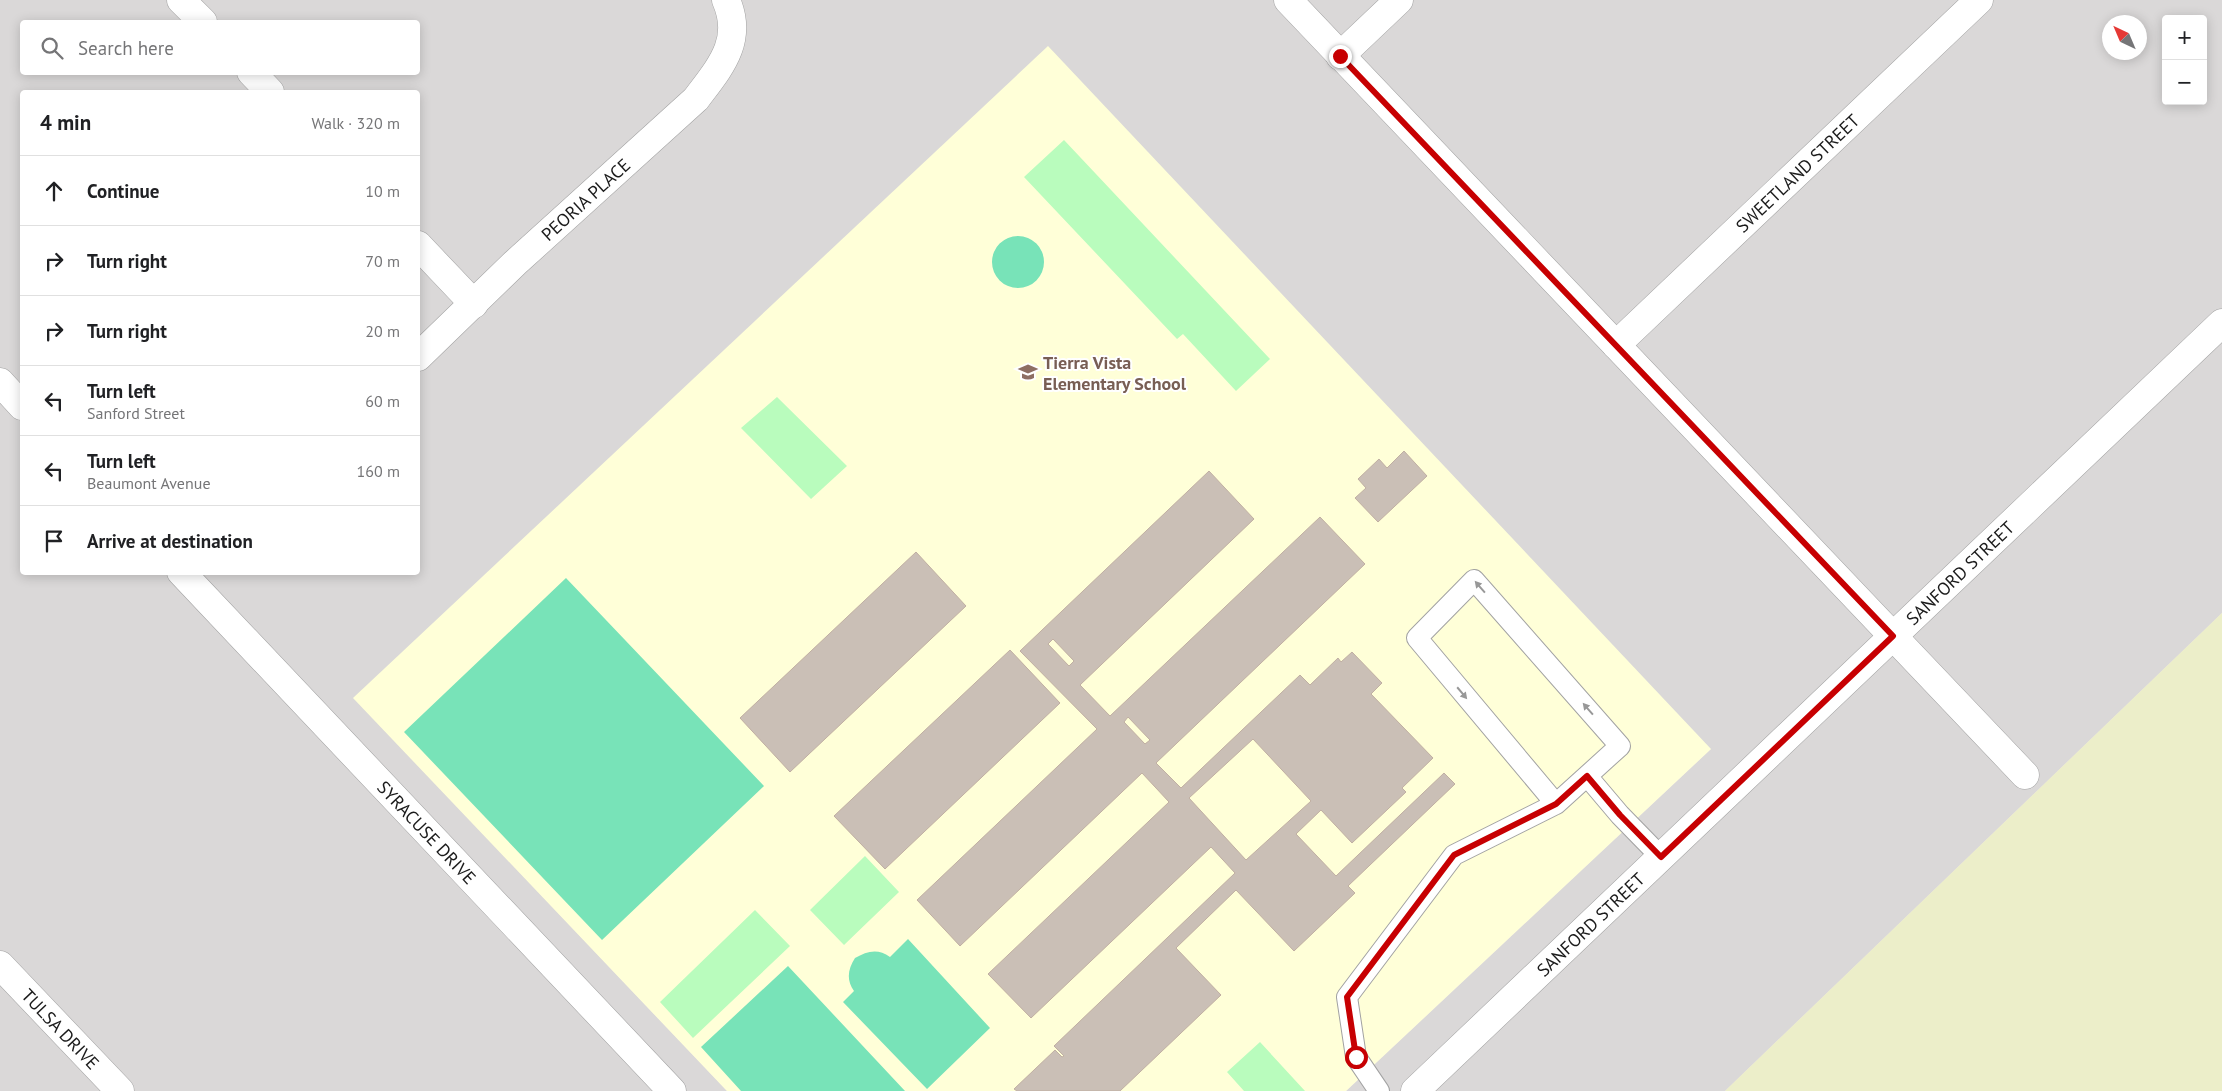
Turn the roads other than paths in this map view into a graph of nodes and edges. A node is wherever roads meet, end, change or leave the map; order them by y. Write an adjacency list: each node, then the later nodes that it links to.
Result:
1 (181, 0): 6 (street)
2 (726, 0): 11 (street, PEORIA PLACE)
3 (1288, 0): 7 (street)
4 (1399, 0): 7 (street)
5 (1979, 0): 13 (street, SWEETLAND STREET)
6 (201, 20)
7 (1340, 56): 13 (street)
8 (254, 75): 9 (street)
9 (268, 90)
10 (420, 247): 11 (street)
11 (474, 304): 14 (street, PEORIA PLACE)
12 (2222, 323): 18 (street, SANFORD STREET)
13 (1616, 345): 18 (street)
14 (420, 355)
15 (0, 382): 16 (street)
16 (20, 404)
17 (187, 575): 25 (street, SYRACUSE DRIVE)
18 (1893, 636): 19 (street); 22 (street, SANFORD STREET)
19 (2025, 775)
20 (1587, 776): 21 (lane); 21 (lane, one-way to 21); 22 (lane)
21 (1556, 804): 26 (lane)
22 (1661, 857): 27 (street, SANFORD STREET)
23 (0, 965): 24 (street, TULSA DRIVE)
24 (119, 1091)
25 (672, 1091)
26 (1379, 1091)
27 (1415, 1091)

